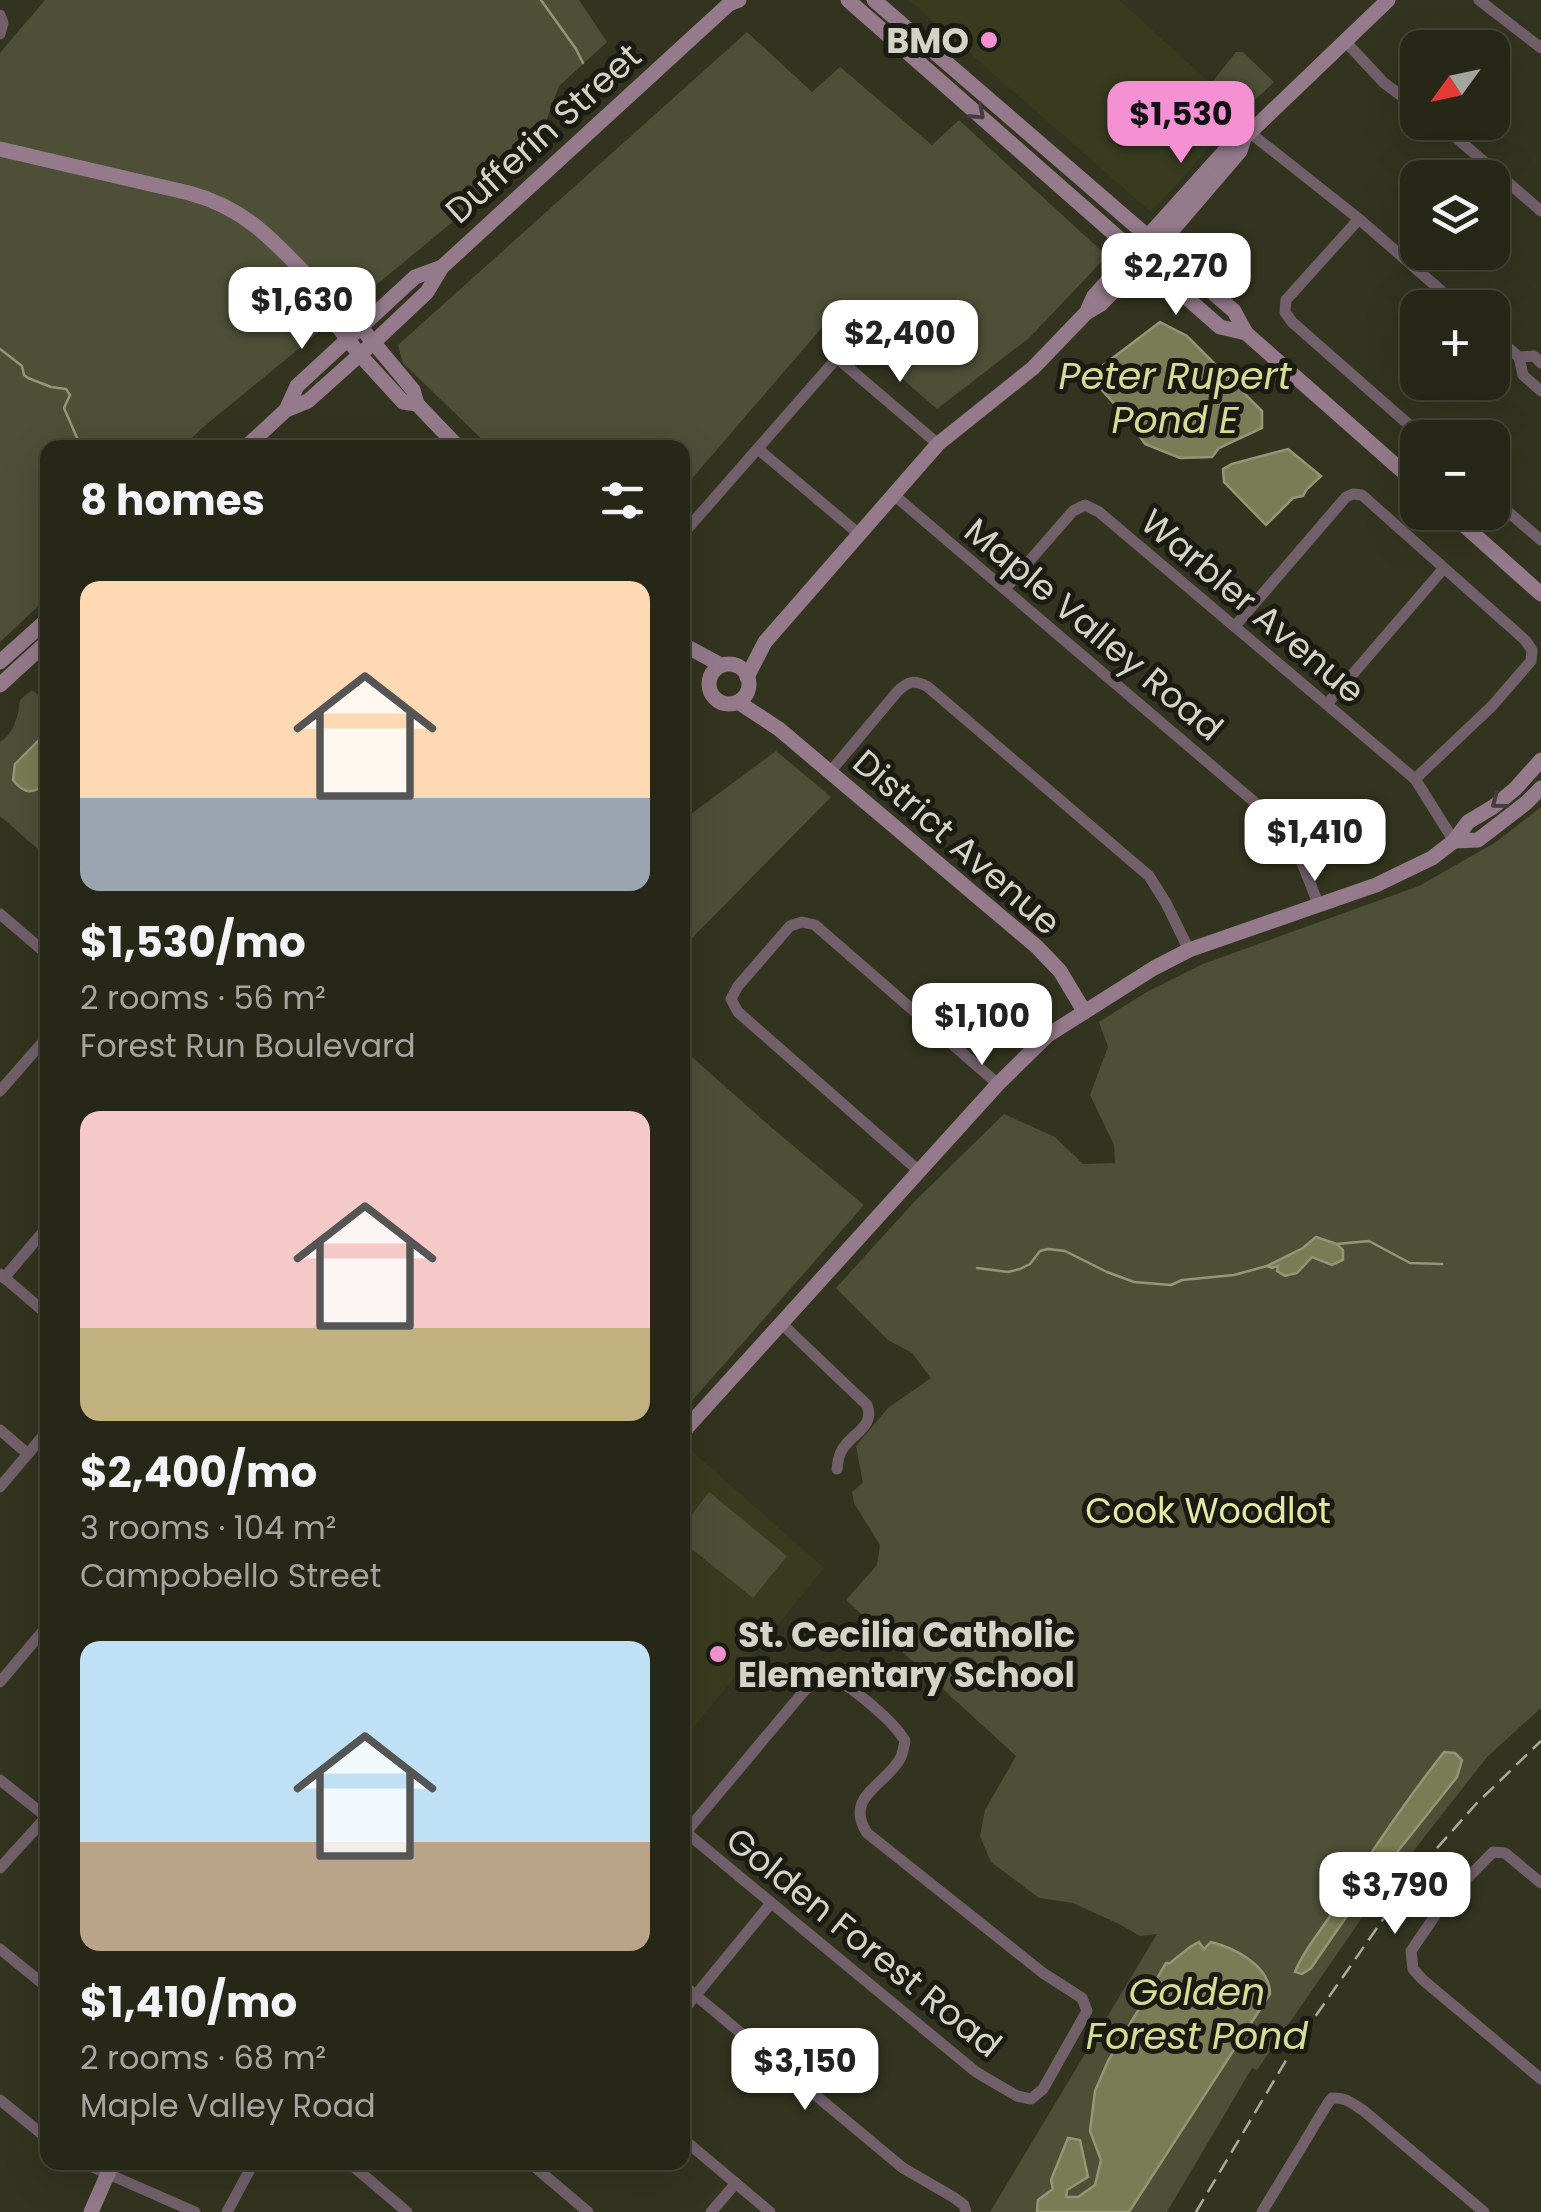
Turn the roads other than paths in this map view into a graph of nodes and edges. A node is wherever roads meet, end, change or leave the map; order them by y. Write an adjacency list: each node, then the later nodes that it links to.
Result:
1 (848, 0): 17 (street, one-way to 17)
2 (874, 0): 16 (street)
3 (1388, 0): 8 (street)
4 (1479, 0): 9 (street)
5 (733, 1): 18 (street, Dufferin Street)
6 (0, 16): 7 (street)
7 (0, 34)
8 (1345, 41): 10 (street); 11 (street)
9 (1541, 48)
10 (1400, 95)
11 (1247, 135): 15 (street); 16 (street)
12 (1459, 140): 14 (street)
13 (0, 150): 19 (street)
14 (1541, 211)
15 (1359, 219): 20 (street); 32 (street)
16 (1152, 240): 17 (street); 22 (street)
17 (1139, 255): 22 (street); 35 (street)
18 (442, 266): 21 (street, Dufferin Street); 24 (street, Dufferin Street)
19 (314, 282): 21 (street); 23 (street)
20 (1440, 290)
21 (362, 327): 23 (street, Dufferin Street); 24 (street)
22 (1246, 333): 37 (street)
23 (349, 340): 26 (street); 31 (street, Dufferin Street)
24 (374, 342): 26 (street, Dufferin Street); 30 (street)
25 (1510, 349): 27 (street)
26 (360, 355): 30 (street); 31 (street, Dufferin Street)
27 (1519, 357): 28 (street); 29 (street)
28 (1541, 363)
29 (1541, 390)
30 (416, 404): 34 (street)
31 (286, 410): 33 (street, Dufferin Street)
32 (1404, 420)
33 (254, 440)
34 (451, 440)
35 (938, 444): 36 (street); 38 (street)
36 (758, 449): 40 (street); 42 (street)
37 (1400, 468)
38 (894, 494): 42 (street); 45 (street, Maple Valley Road)
39 (1510, 513): 43 (street)
40 (690, 525)
41 (1469, 530): 46 (street)
42 (859, 534): 49 (street)
43 (1541, 540)
44 (1444, 568): 48 (street); 56 (street); 59 (street)
45 (1006, 589): 48 (street, Warbler Avenue); 62 (street, Maple Valley Road)
46 (1541, 594)
47 (40, 626): 52 (street)
48 (1235, 626): 56 (street, Warbler Avenue)
49 (765, 642): 53 (street); 55 (street)
50 (40, 647): 54 (street)
51 (690, 649): 53 (street)
52 (0, 662)
53 (720, 669): 55 (street); 55 (street)
54 (0, 684)
55 (745, 689): 58 (street, District Avenue)
56 (1327, 704): 59 (street, Warbler Avenue)
57 (1541, 760): 61 (street, one-way to 61)
58 (830, 772): 65 (street); 66 (street, District Avenue)
59 (1415, 779): 61 (street, Warbler Avenue)
60 (1541, 788): 61 (street)
61 (1454, 842): 62 (street)
62 (1318, 906): 65 (street)
63 (0, 914): 64 (street)
64 (40, 948)
65 (1189, 950): 66 (street)
66 (1084, 1011): 68 (street)
67 (40, 1045): 69 (street)
68 (998, 1084): 70 (street); 70 (street)
69 (0, 1091)
70 (920, 1170): 74 (street)
71 (40, 1235): 72 (street)
72 (2, 1276): 73 (street)
73 (40, 1308)
74 (782, 1324): 75 (street); 79 (street)
75 (690, 1423)
76 (0, 1430): 78 (street)
77 (40, 1440): 78 (street)
78 (28, 1454): 80 (street)
79 (837, 1469)
80 (0, 1487)
81 (40, 1634): 82 (street)
82 (0, 1682)
83 (0, 1780): 84 (street)
84 (40, 1811)
85 (690, 1823): 90 (street, Golden Forest Road)
86 (40, 1825): 88 (street)
87 (690, 1835): 90 (street, Golden Forest Road)
88 (0, 1868)
89 (1541, 1884): 96 (street)
90 (771, 1903): 94 (street)
91 (0, 1950): 92 (street)
92 (40, 1982)
93 (690, 1990): 94 (street)
94 (696, 1995): 95 (street); 113 (street)
95 (690, 2002)
96 (1541, 2079)
97 (0, 2100): 98 (street)
98 (40, 2132)
99 (690, 2145): 105 (street)
100 (110, 2170): 106 (street)
101 (112, 2170): 107 (street)
102 (250, 2170): 108 (street)
103 (357, 2170): 109 (street)
104 (538, 2170): 110 (street)
105 (736, 2183): 111 (street); 112 (street)
106 (91, 2212)
107 (195, 2212)
108 (227, 2212)
109 (407, 2212)
110 (588, 2212)
111 (711, 2212)
112 (770, 2212)
113 (966, 2212)
114 (1262, 2212): 115 (street)
115 (1484, 2212)

